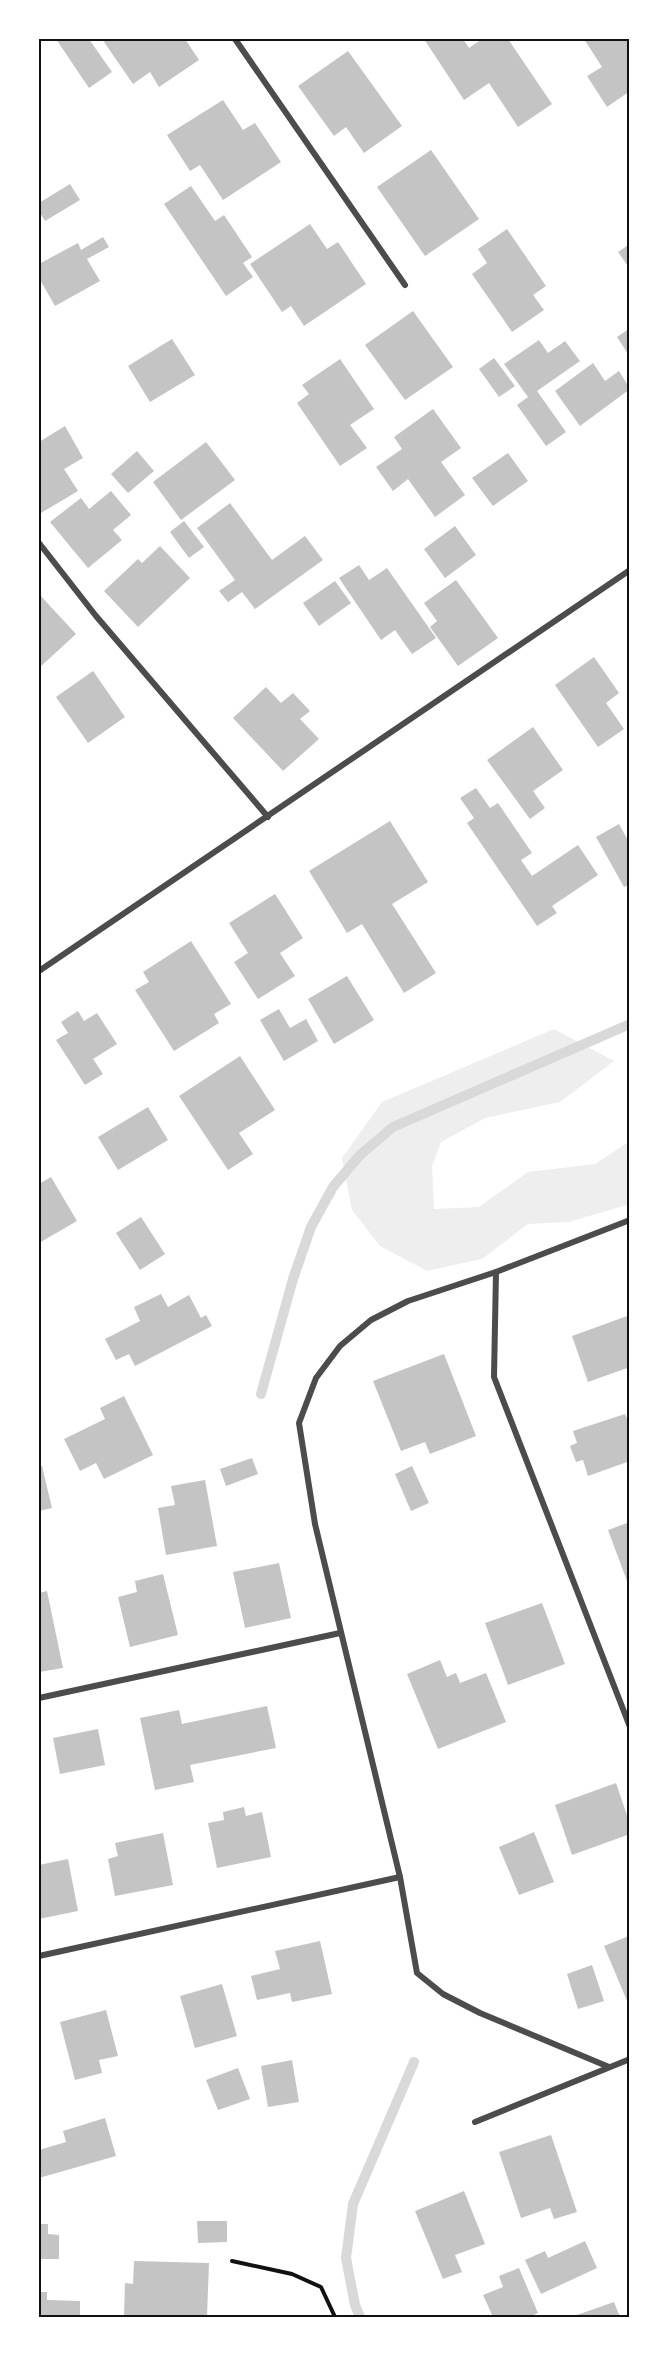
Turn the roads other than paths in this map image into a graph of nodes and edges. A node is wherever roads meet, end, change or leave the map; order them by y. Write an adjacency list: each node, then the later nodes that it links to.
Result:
1 (235, 39): 2 (street)
2 (405, 285)
3 (39, 543): 5 (street)
4 (630, 570): 5 (street)
5 (268, 817): 6 (street)
6 (39, 971)
7 (630, 1220): 8 (street)
8 (496, 1272): 9 (street); 11 (street)
9 (340, 1633): 10 (street); 12 (street)
10 (39, 1698)
11 (630, 1727)
12 (400, 1877): 13 (street); 15 (street)
13 (39, 1956)
14 (630, 2059): 15 (street)
15 (609, 2067): 16 (street)
16 (475, 2122)

